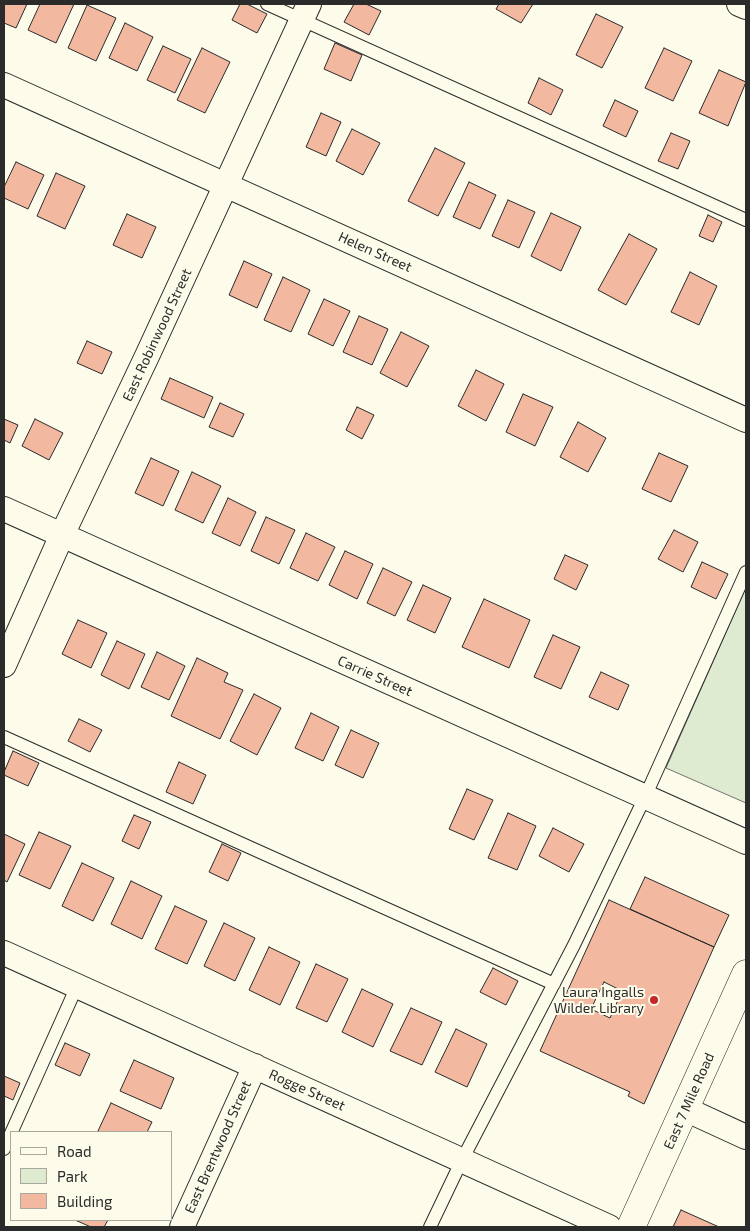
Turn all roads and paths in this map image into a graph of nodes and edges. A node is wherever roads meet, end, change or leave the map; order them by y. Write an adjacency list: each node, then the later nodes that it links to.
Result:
1 (267, 4): 4 (lane)
2 (739, 4): 3 (street)
3 (746, 7)
4 (305, 11): 6 (street, East Robinwood Street); 7 (lane)
5 (4, 85): 6 (street, Helen Street)
6 (226, 184): 8 (street, Helen Street); 10 (street, East Robinwood Street)
7 (746, 220)
8 (746, 420)
9 (4, 509): 10 (street, Carrie Street)
10 (62, 535): 12 (street, East Robinwood Street); 14 (street, Carrie Street)
11 (746, 572): 14 (lane)
12 (4, 665)
13 (4, 738): 18 (lane)
14 (645, 797): 15 (street, Carrie Street); 18 (lane)
15 (746, 842)
16 (4, 953): 19 (street, Rogge Street)
17 (746, 974): 21 (street, East 7 Mile Road)
18 (554, 984): 26 (lane)
19 (77, 986): 20 (street, Rogge Street); 22 (lane)
20 (255, 1066): 26 (street, Rogge Street); 27 (street, East Brentwood Street)
21 (685, 1109): 24 (street); 30 (street, East 7 Mile Road)
22 (12, 1131)
23 (10, 1136): 25 (lane)
24 (746, 1137)
25 (4, 1149)
26 (462, 1160): 28 (lane); 29 (street, Rogge Street)
27 (182, 1227)
28 (430, 1227)
29 (609, 1227)
30 (631, 1227)

